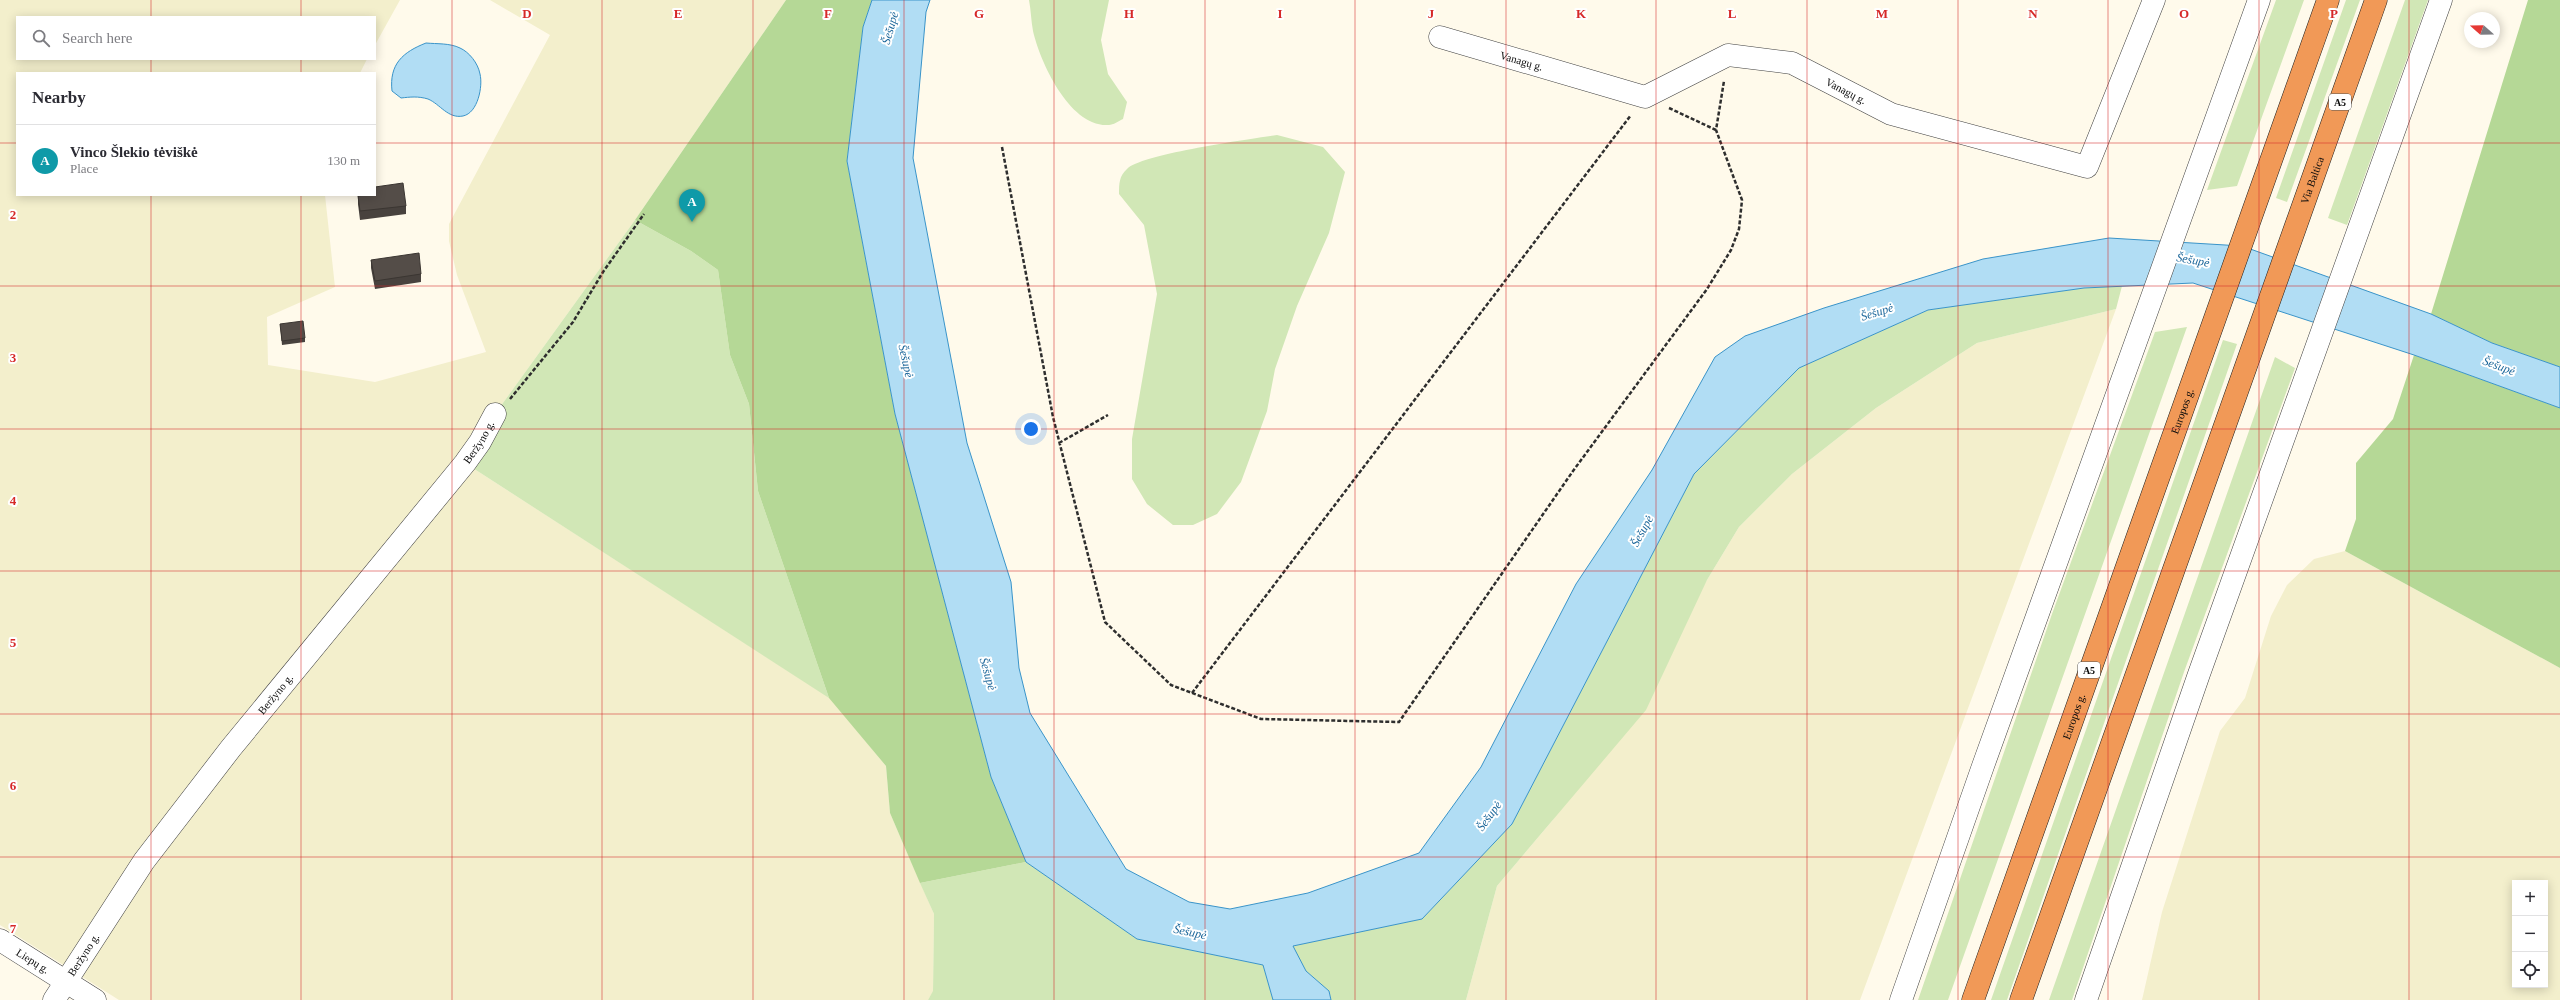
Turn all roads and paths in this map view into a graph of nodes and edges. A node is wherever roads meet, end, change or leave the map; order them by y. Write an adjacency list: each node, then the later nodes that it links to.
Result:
1 (2154, 0): 7 (street, Vanagų g.)
2 (2259, 0): 20 (street)
3 (2328, 0): 21 (highway, Europos g. / A5)
4 (2376, 0): 22 (highway, Via Baltica / A5)
5 (2441, 0): 23 (street)
6 (1440, 37): 8 (street, Vanagų g.)
7 (1728, 55): 8 (street); 9 (path)
8 (1645, 97): 9 (path); 15 (path)
9 (1716, 130): 15 (path)
10 (1002, 147): 14 (path)
11 (644, 214): 12 (path)
12 (495, 414): 17 (street, Beržyno g.)
13 (1108, 415): 14 (path)
14 (1059, 443): 15 (path)
15 (1192, 693)
16 (0, 940): 17 (street, Liepų g.)
17 (67, 982): 18 (street, Beržyno g.); 19 (street, Liepų g.)
18 (54, 1000)
19 (95, 1000)
20 (1901, 1000)
21 (1973, 1000)
22 (2020, 1000)
23 (2086, 1000)

